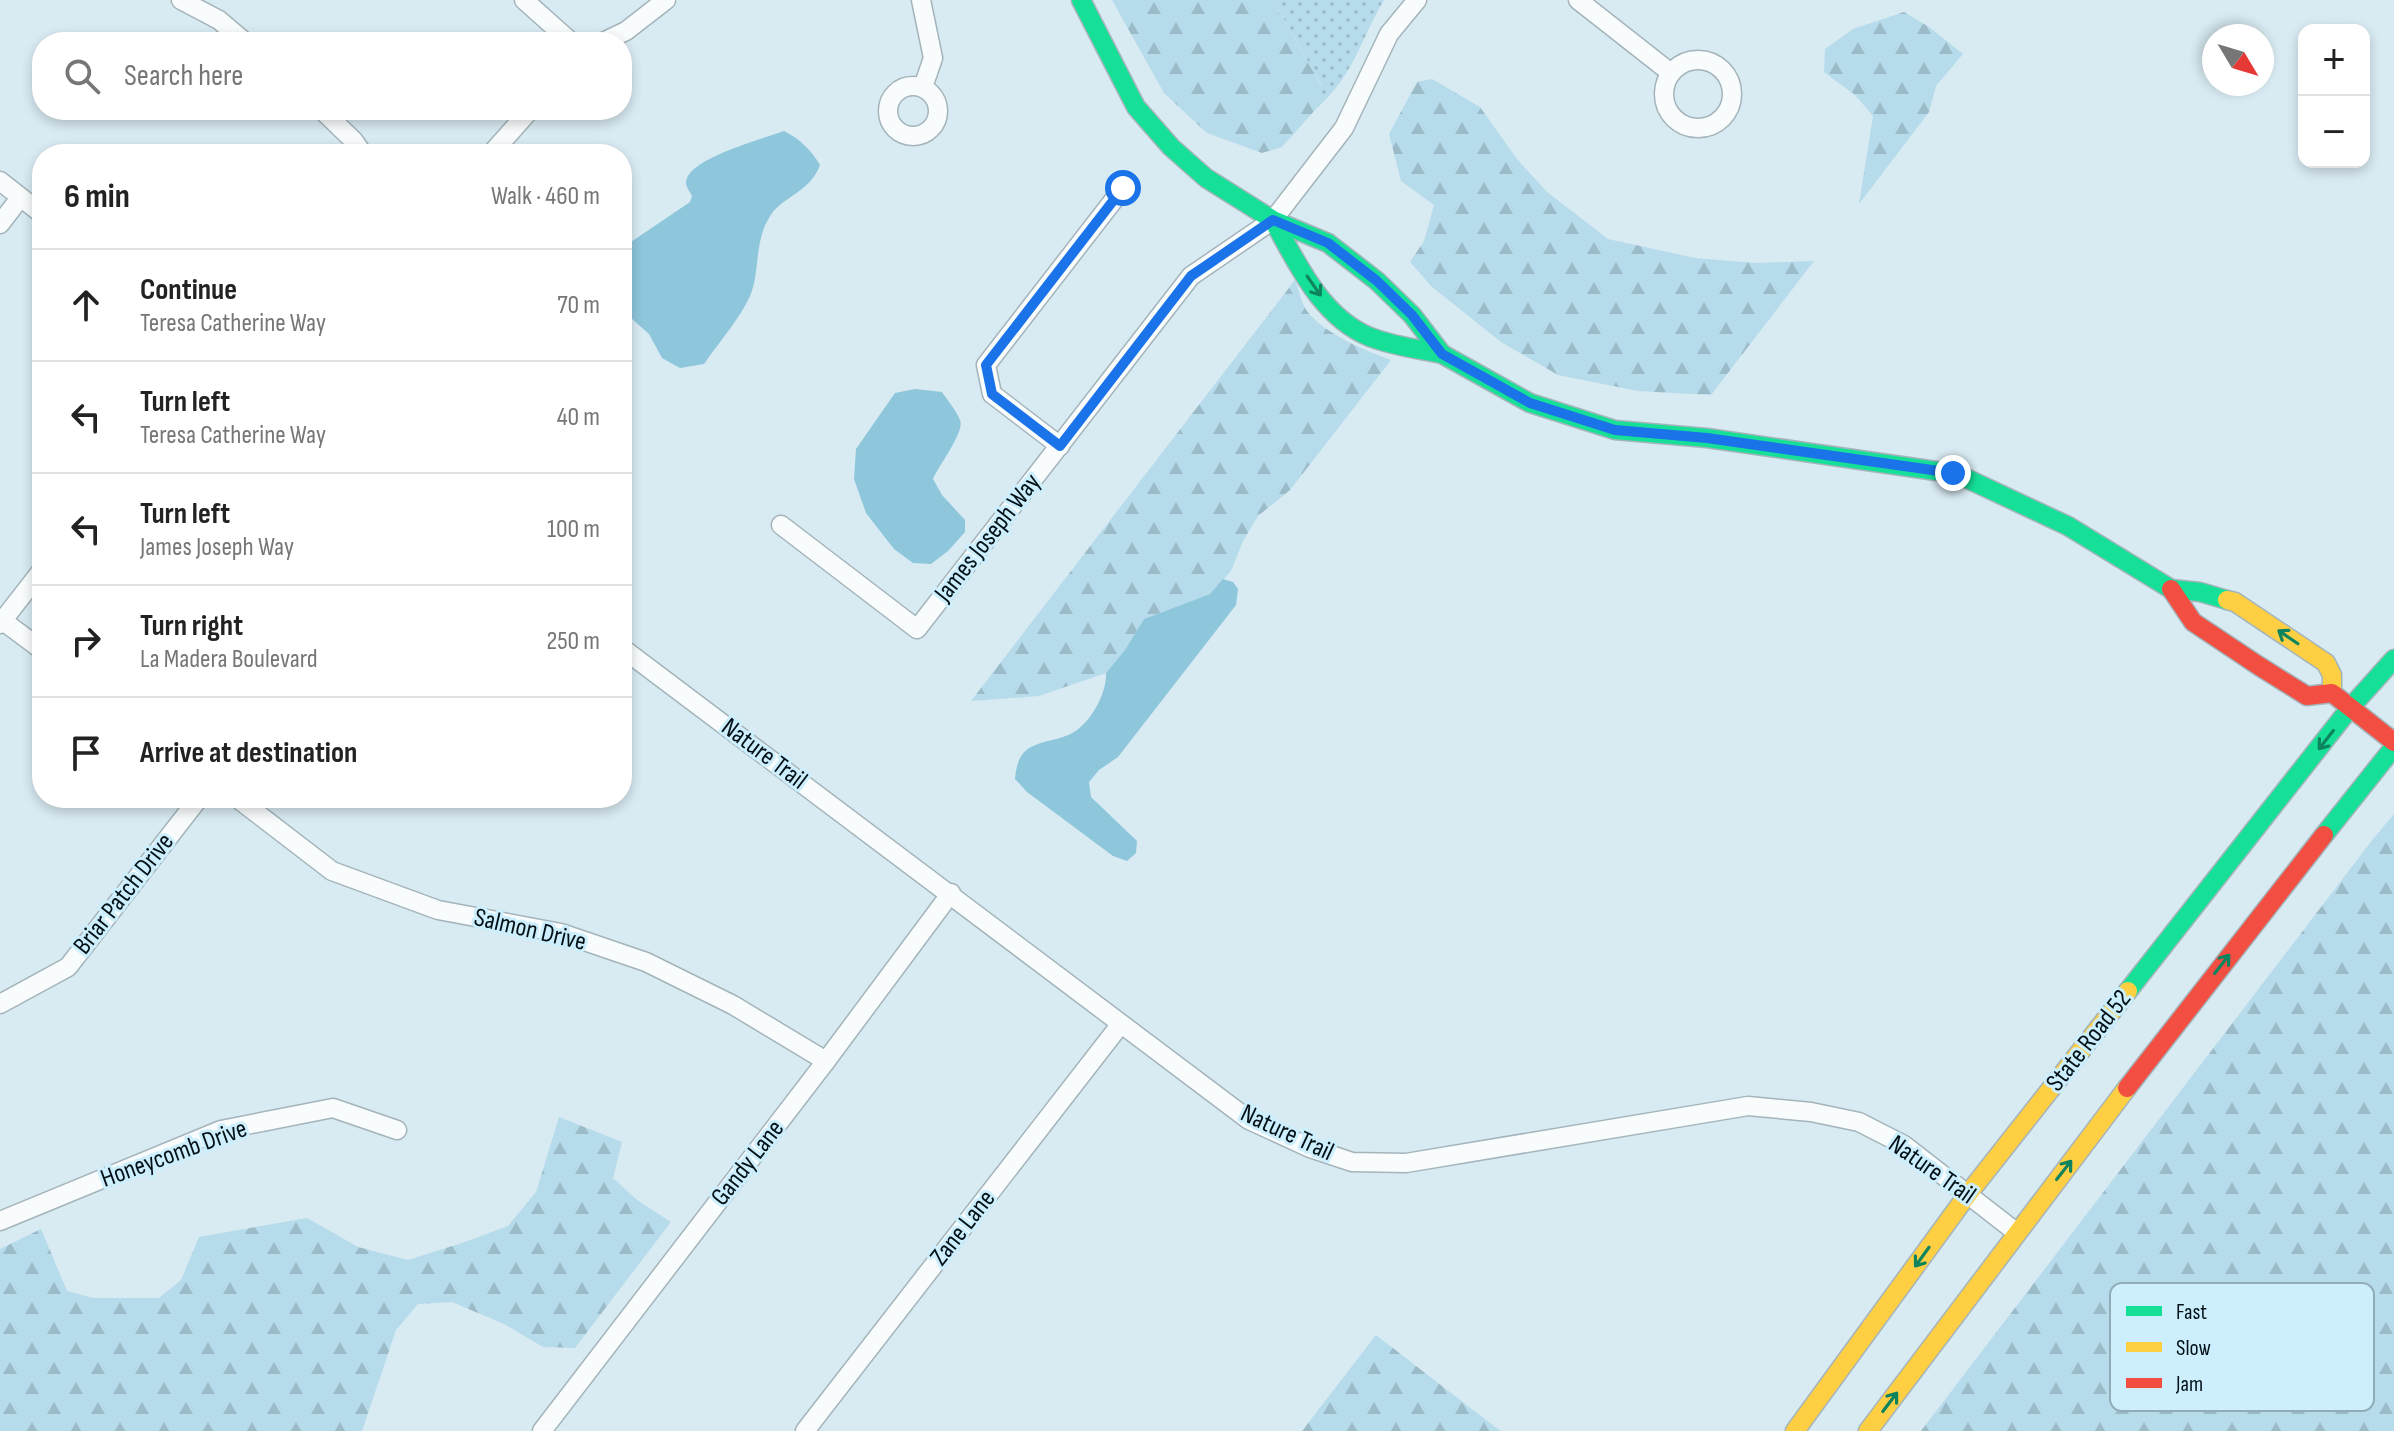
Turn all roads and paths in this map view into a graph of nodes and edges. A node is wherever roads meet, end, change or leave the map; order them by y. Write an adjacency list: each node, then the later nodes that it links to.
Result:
1 (181, 0): 8 (street)
2 (524, 0): 9 (street)
3 (666, 0): 10 (street)
4 (921, 0): 12 (street)
5 (1081, 0): 21 (street)
6 (1417, 0): 21 (street, James Joseph Way)
7 (1578, 0): 11 (street)
8 (233, 32)
9 (560, 32)
10 (624, 32)
11 (1671, 73)
12 (923, 87)
13 (332, 120): 15 (street)
14 (521, 120): 16 (street)
15 (356, 144)
16 (500, 144)
17 (0, 181): 19 (street)
18 (1123, 188): 24 (street)
19 (20, 198): 20 (street); 22 (street)
20 (32, 207)
21 (1273, 220): 23 (street); 23 (street, one-way to 23); 24 (street, James Joseph Way)
22 (0, 224)
23 (1442, 354): 27 (street)
24 (1060, 446): 25 (street, James Joseph Way)
25 (781, 525)
26 (32, 583): 28 (street)
27 (2171, 589): 32 (street); 32 (street, one-way to 27)
28 (1, 622): 29 (street)
29 (32, 643)
30 (632, 655): 37 (street, Nature Trail)
31 (2394, 659): 33 (street, State Road 52)
32 (2332, 693): 33 (street)
33 (2350, 708): 34 (street); 42 (street, State Road 52, one-way to 42)
34 (2394, 745): 44 (street, one-way to 34)
35 (191, 808): 38 (street, Briar Patch Drive)
36 (250, 808): 40 (street, Salmon Drive)
37 (951, 893): 39 (street, Nature Trail); 40 (street, Gandy Lane)
38 (0, 1004)
39 (1120, 1025): 42 (street, Nature Trail); 46 (street, Zane Lane)
40 (826, 1061): 45 (street, Gandy Lane)
41 (397, 1130): 43 (street, Honeycomb Drive)
42 (1968, 1194): 44 (street, Nature Trail); 47 (street, State Road 52, one-way to 47)
43 (0, 1221)
44 (2016, 1232): 48 (street, one-way to 44)
45 (542, 1431)
46 (805, 1431)
47 (1795, 1431)
48 (1868, 1431)

